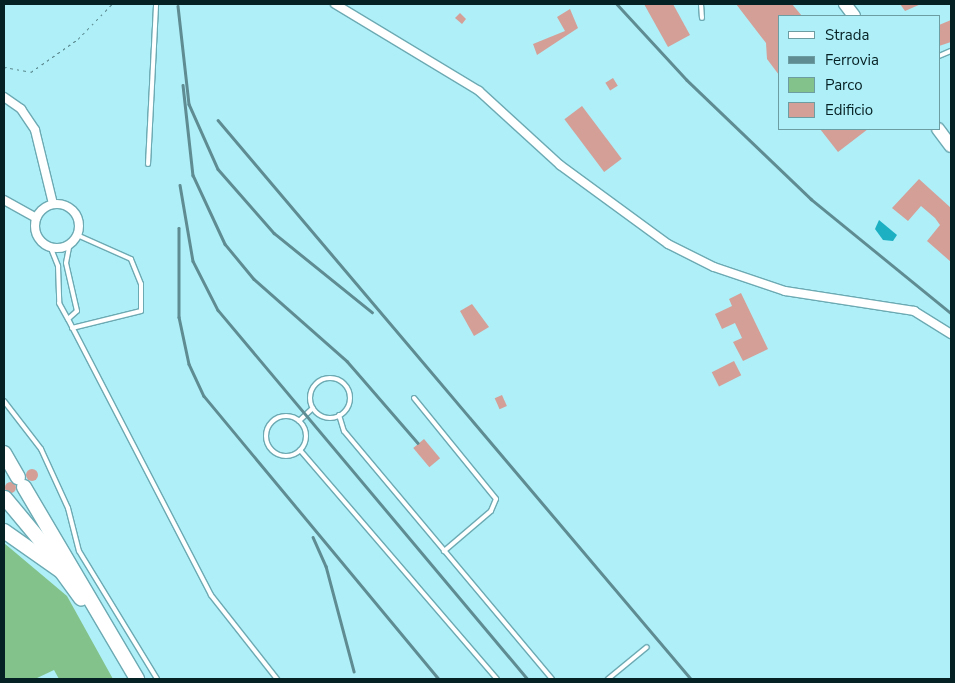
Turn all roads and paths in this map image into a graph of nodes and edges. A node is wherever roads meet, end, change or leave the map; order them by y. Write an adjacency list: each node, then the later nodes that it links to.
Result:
1 (112, 4): 8 (path)
2 (156, 4): 12 (lane)
3 (335, 4): 21 (street)
4 (701, 4): 7 (lane)
5 (845, 4): 6 (main road)
6 (853, 15)
7 (702, 18)
8 (4, 66)
9 (4, 97): 14 (street)
10 (939, 130): 11 (main road)
11 (951, 146)
12 (148, 164)
13 (4, 200): 15 (street)
14 (53, 204): 15 (street); 16 (street)
15 (36, 218): 18 (street)
16 (76, 234): 17 (street); 20 (lane)
17 (70, 242): 18 (street); 19 (lane)
18 (50, 246): 19 (lane)
19 (68, 319): 20 (lane)
20 (72, 328): 37 (lane)
21 (951, 334)
22 (414, 398): 31 (lane)
23 (4, 402): 36 (lane)
24 (313, 408): 25 (lane); 25 (lane); 26 (lane)
25 (339, 416): 31 (lane)
26 (299, 421): 27 (lane); 27 (lane)
27 (300, 450): 38 (lane)
28 (4, 453): 35 (highway)
29 (5, 498): 32 (highway)
30 (4, 531): 32 (highway)
31 (444, 551): 39 (lane)
32 (81, 599): 34 (highway)
33 (647, 647): 40 (lane)
34 (128, 679)
35 (137, 679)
36 (157, 679)
37 (277, 679)
38 (497, 679)
39 (552, 679)
40 (608, 679)

